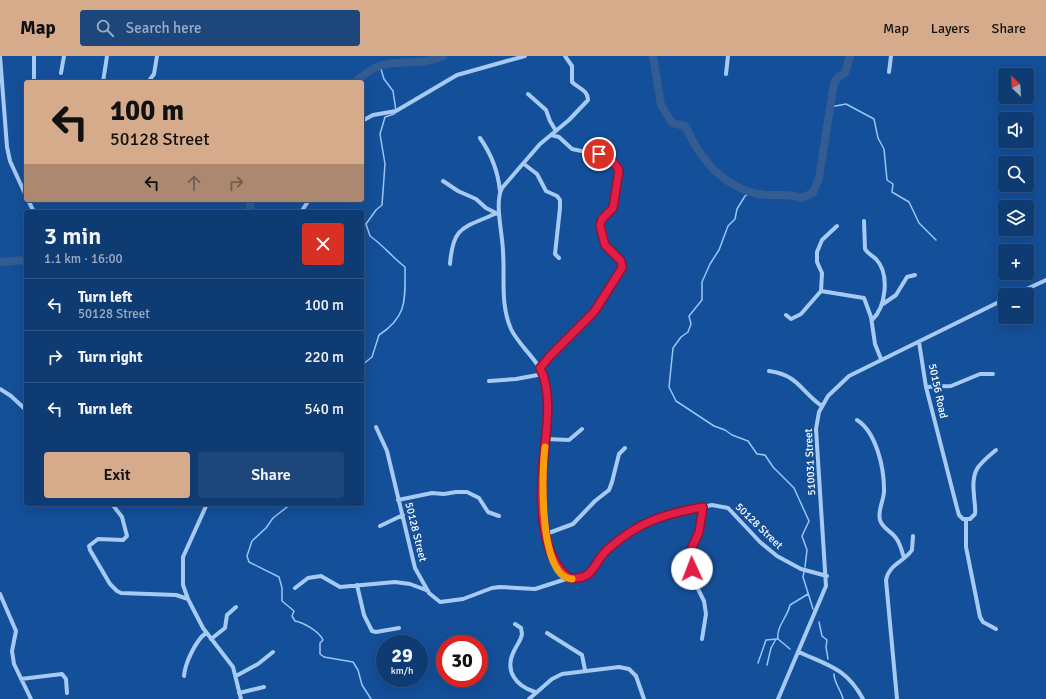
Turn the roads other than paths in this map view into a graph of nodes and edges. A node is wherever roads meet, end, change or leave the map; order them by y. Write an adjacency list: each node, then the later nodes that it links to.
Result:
1 (0, 56): 18 (street)
2 (34, 56): 13 (street)
3 (64, 56): 11 (street)
4 (107, 56): 14 (street)
5 (157, 56): 15 (street)
6 (525, 56): 17 (street)
7 (564, 56): 20 (street)
8 (728, 56): 12 (street)
9 (891, 56): 10 (street)
10 (889, 72)
11 (61, 73)
12 (726, 74)
13 (34, 80)
14 (102, 80)
15 (151, 80)
16 (528, 94): 20 (street)
17 (364, 120)
18 (5, 121): 19 (street); 25 (street)
19 (0, 125)
20 (556, 131): 21 (street)
21 (550, 135): 23 (street); 42 (street)
22 (480, 138): 26 (street)
23 (524, 164): 26 (street); 30 (street)
24 (443, 181): 27 (street)
25 (24, 192)
26 (500, 192): 27 (street)
27 (498, 214): 31 (street); 42 (street)
28 (864, 221): 37 (street)
29 (836, 226): 35 (street)
30 (559, 258)
31 (450, 264)
32 (915, 275): 37 (street)
33 (1046, 280): 34 (street)
34 (1029, 288)
35 (821, 291): 38 (street); 39 (street)
36 (998, 302): 40 (street, 510031 Street)
37 (883, 304): 39 (street)
38 (786, 315)
39 (872, 320): 41 (street)
40 (919, 342): 41 (street, 510031 Street); 47 (street, 50156 Road)
41 (882, 359): 49 (street, 510031 Street)
42 (540, 368): 44 (street)
43 (769, 371): 49 (street)
44 (543, 374): 46 (street); 54 (street)
45 (993, 374): 47 (street)
46 (489, 381)
47 (926, 387): 63 (street, 50156 Road)
48 (0, 389): 50 (street)
49 (822, 406): 68 (street, 510031 Street)
50 (24, 408)
51 (857, 420): 67 (street)
52 (376, 427): 57 (street, 50128 Street)
53 (582, 430): 54 (street)
54 (547, 439): 65 (street)
55 (625, 448): 65 (street)
56 (996, 450): 63 (street)
57 (398, 500): 61 (street, 50128 Street); 62 (street)
58 (114, 506): 74 (street)
59 (206, 506): 74 (street)
60 (703, 507): 68 (street, 50128 Street); 69 (street, 50128 Street); 82 (street)
61 (403, 515): 64 (street); 72 (street, 50128 Street)
62 (499, 516)
63 (966, 520): 78 (street)
64 (380, 526)
65 (546, 534): 69 (street)
66 (913, 536): 67 (street)
67 (904, 558): 99 (street)
68 (827, 576): 84 (street, 510031 Street)
69 (569, 578): 72 (street, 50128 Street)
70 (357, 585): 71 (street); 72 (street); 77 (street)
71 (295, 588)
72 (426, 590)
73 (0, 594): 88 (street)
74 (188, 599): 79 (street)
75 (236, 607): 81 (street)
76 (515, 624): 91 (street)
77 (399, 628)
78 (996, 629)
79 (206, 633): 81 (street); 86 (street)
80 (547, 633): 85 (street)
81 (211, 639): 87 (street)
82 (702, 639)
83 (273, 652): 87 (street)
84 (799, 652): 97 (street, 510031 Street); 98 (street)
85 (586, 670): 91 (street); 96 (street)
86 (184, 676)
87 (236, 676): 90 (street)
88 (21, 679): 92 (street); 93 (street)
89 (264, 687): 90 (street)
90 (239, 692): 94 (street)
91 (535, 692): 95 (street)
92 (67, 693)
93 (31, 699)
94 (241, 699)
95 (529, 699)
96 (644, 699)
97 (778, 699)
98 (863, 699)
99 (897, 699)

